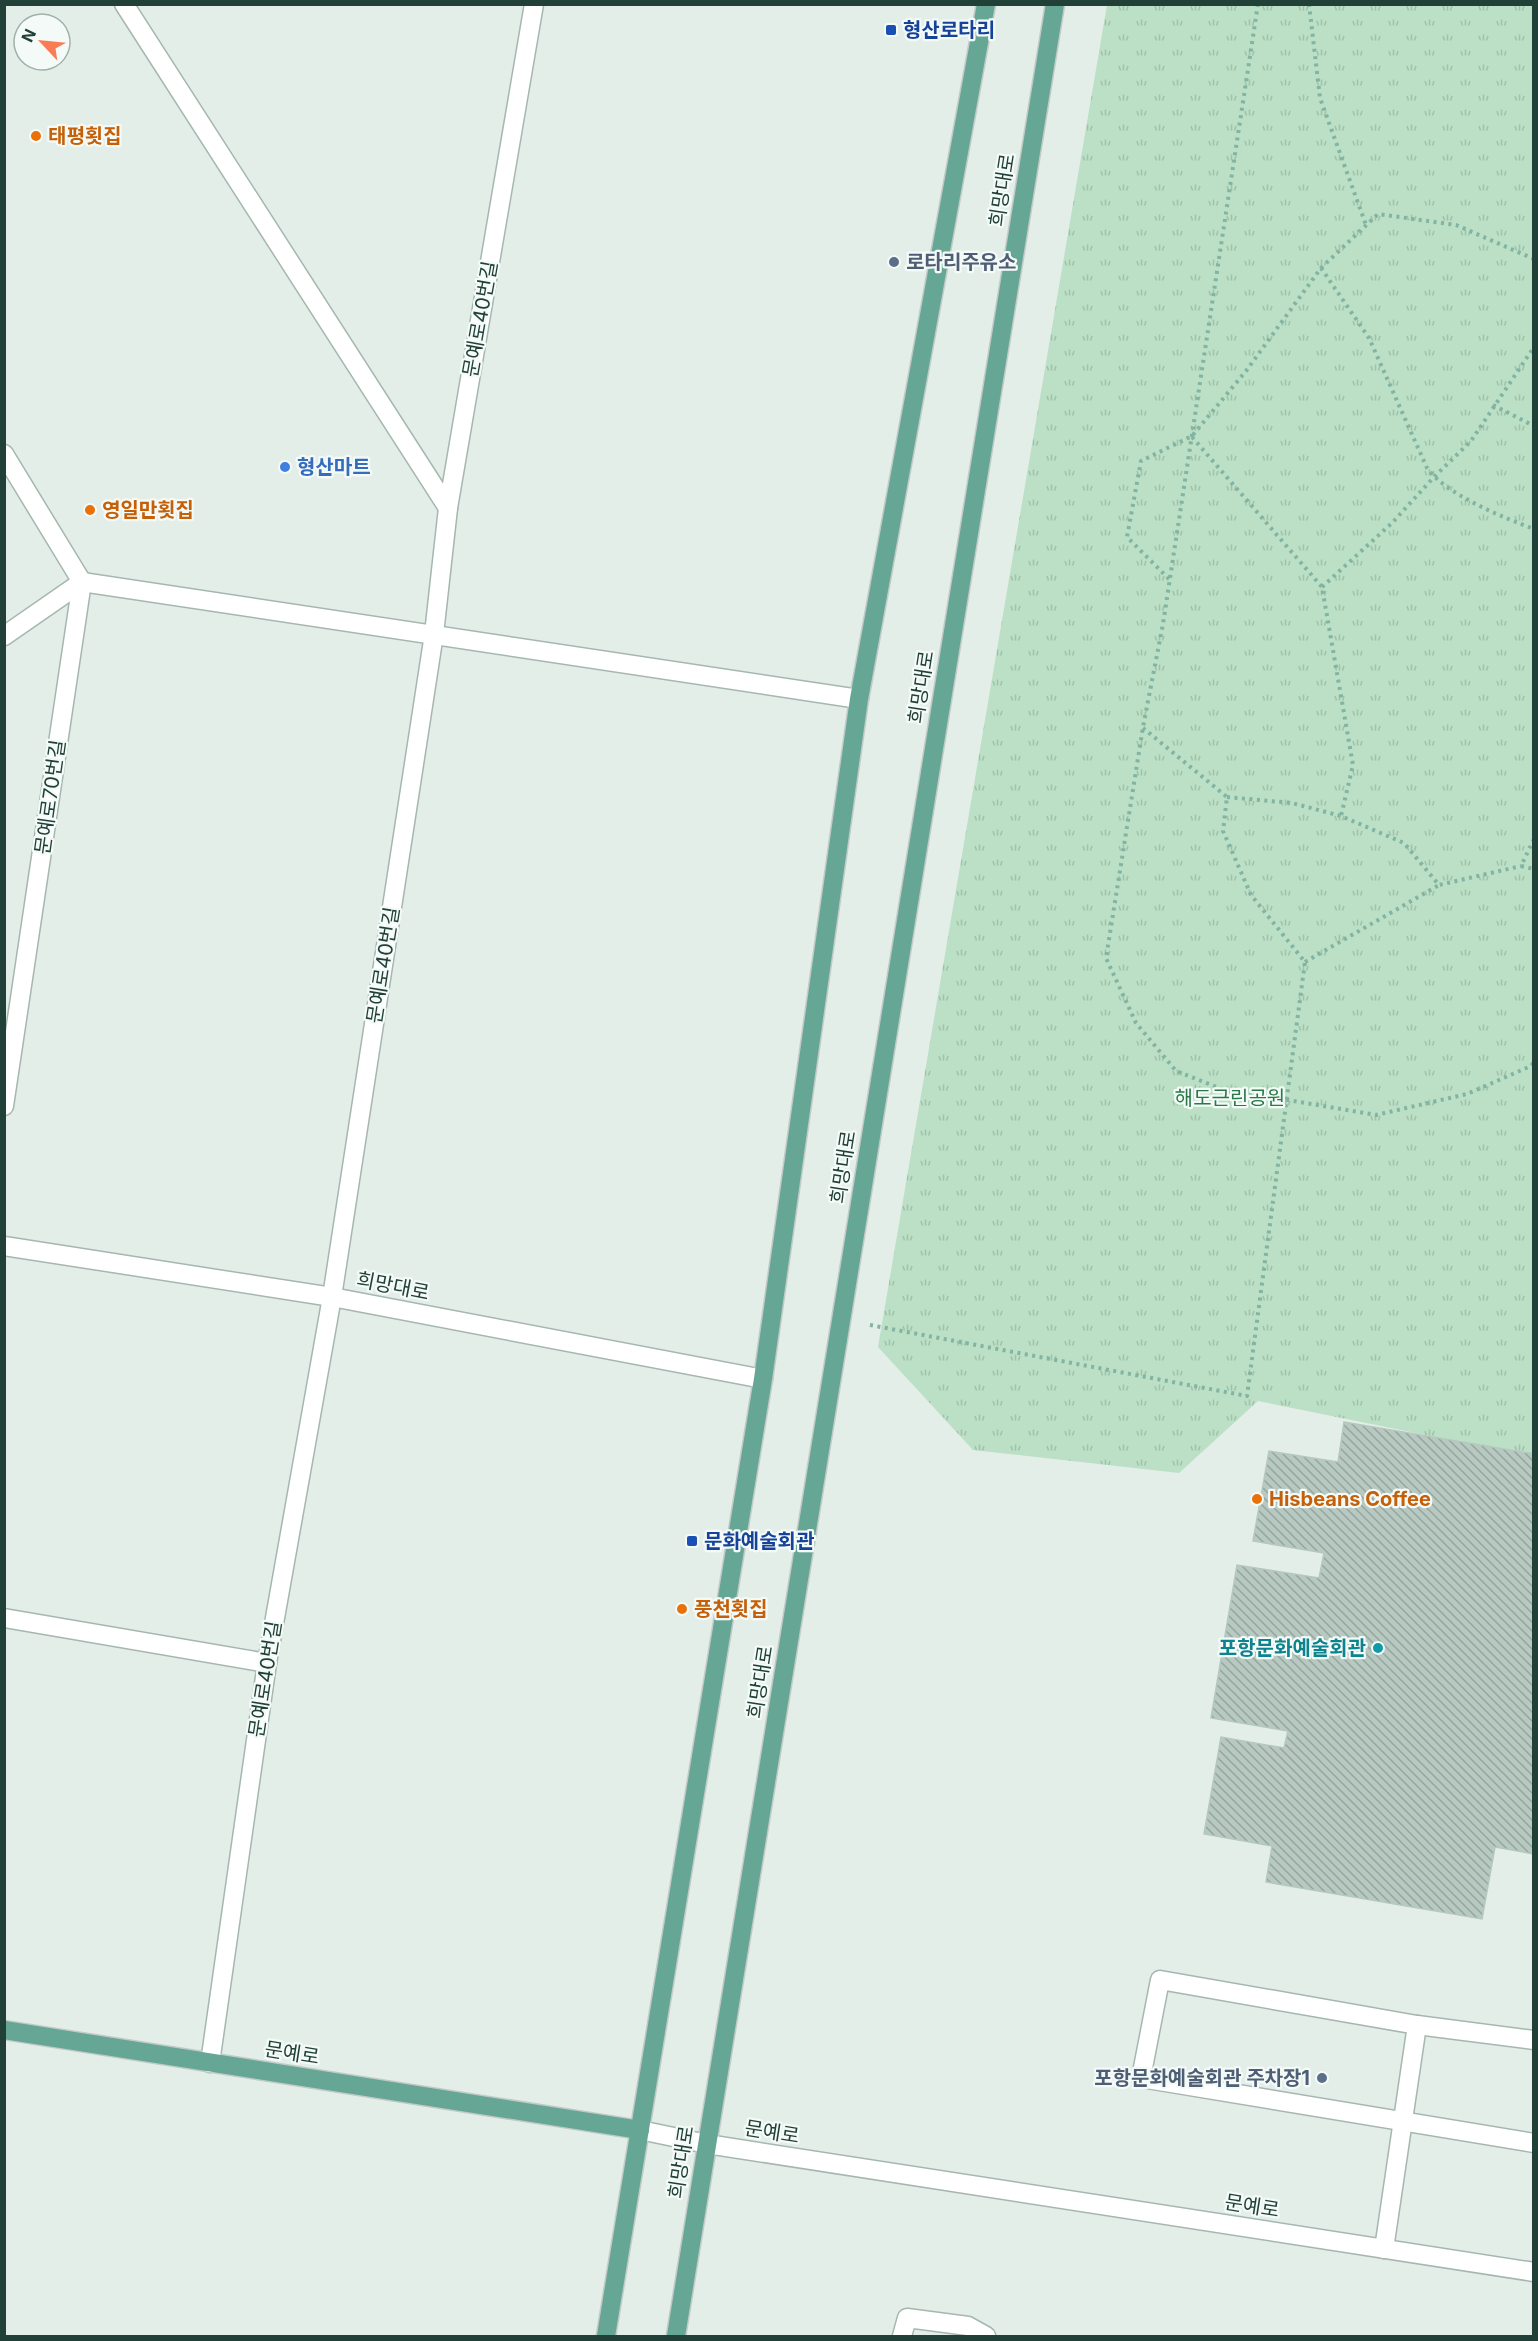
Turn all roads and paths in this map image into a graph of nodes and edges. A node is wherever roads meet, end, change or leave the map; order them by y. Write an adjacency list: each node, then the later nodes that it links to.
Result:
1 (124, 4): 16 (street)
2 (534, 4): 16 (street, 문예로40번길)
3 (986, 4): 23 (main road)
4 (1055, 4): 37 (main road, 희망대로)
5 (1258, 4): 13 (path)
6 (1309, 4): 7 (path)
7 (1366, 225): 8 (path); 9 (path)
8 (1533, 259)
9 (1321, 268): 13 (path); 15 (path)
10 (1533, 347): 11 (path)
11 (1493, 405): 12 (path); 15 (path)
12 (1533, 426)
13 (1191, 436): 18 (path); 18 (path); 20 (path)
14 (4, 454): 19 (street)
15 (1434, 477): 17 (path); 20 (path)
16 (448, 508): 21 (street, 문예로40번길)
17 (1533, 529)
18 (1170, 580): 24 (path)
19 (82, 582): 21 (street); 22 (street); 34 (street, 문예로70번길)
20 (1322, 587): 26 (path)
21 (434, 634): 23 (street); 36 (street, 문예로40번길)
22 (4, 636)
23 (859, 699): 38 (main road)
24 (1143, 727): 25 (path); 33 (path)
25 (1227, 797): 26 (path); 31 (path)
26 (1341, 816): 30 (path)
27 (1533, 839): 28 (path)
28 (1521, 866): 29 (path); 30 (path)
29 (1533, 869)
30 (1439, 885): 31 (path)
31 (1305, 963): 33 (path)
32 (1533, 1062): 33 (path)
33 (1288, 1100): 37 (path)
34 (4, 1106)
35 (4, 1246): 36 (street)
36 (332, 1297): 38 (street, 희망대로); 40 (street, 문예로40번길)
37 (842, 1319): 48 (main road, 희망대로)
38 (763, 1379): 46 (main road)
39 (4, 1618): 40 (street)
40 (267, 1663): 44 (street, 문예로40번길)
41 (1418, 2025): 43 (street); 45 (street); 45 (street)
42 (4, 2030): 44 (main road, 문예로)
43 (1533, 2040)
44 (210, 2063): 46 (main road, 문예로)
45 (1403, 2122): 47 (street); 49 (street)
46 (640, 2130): 48 (street, 문예로); 52 (main road)
47 (1533, 2143)
48 (707, 2144): 49 (street, 문예로); 53 (main road, 희망대로)
49 (1384, 2249): 50 (street, 문예로)
50 (1533, 2272)
51 (967, 2331): 54 (street); 55 (street)
52 (606, 2337)
53 (676, 2337)
54 (902, 2337)
55 (986, 2337)

